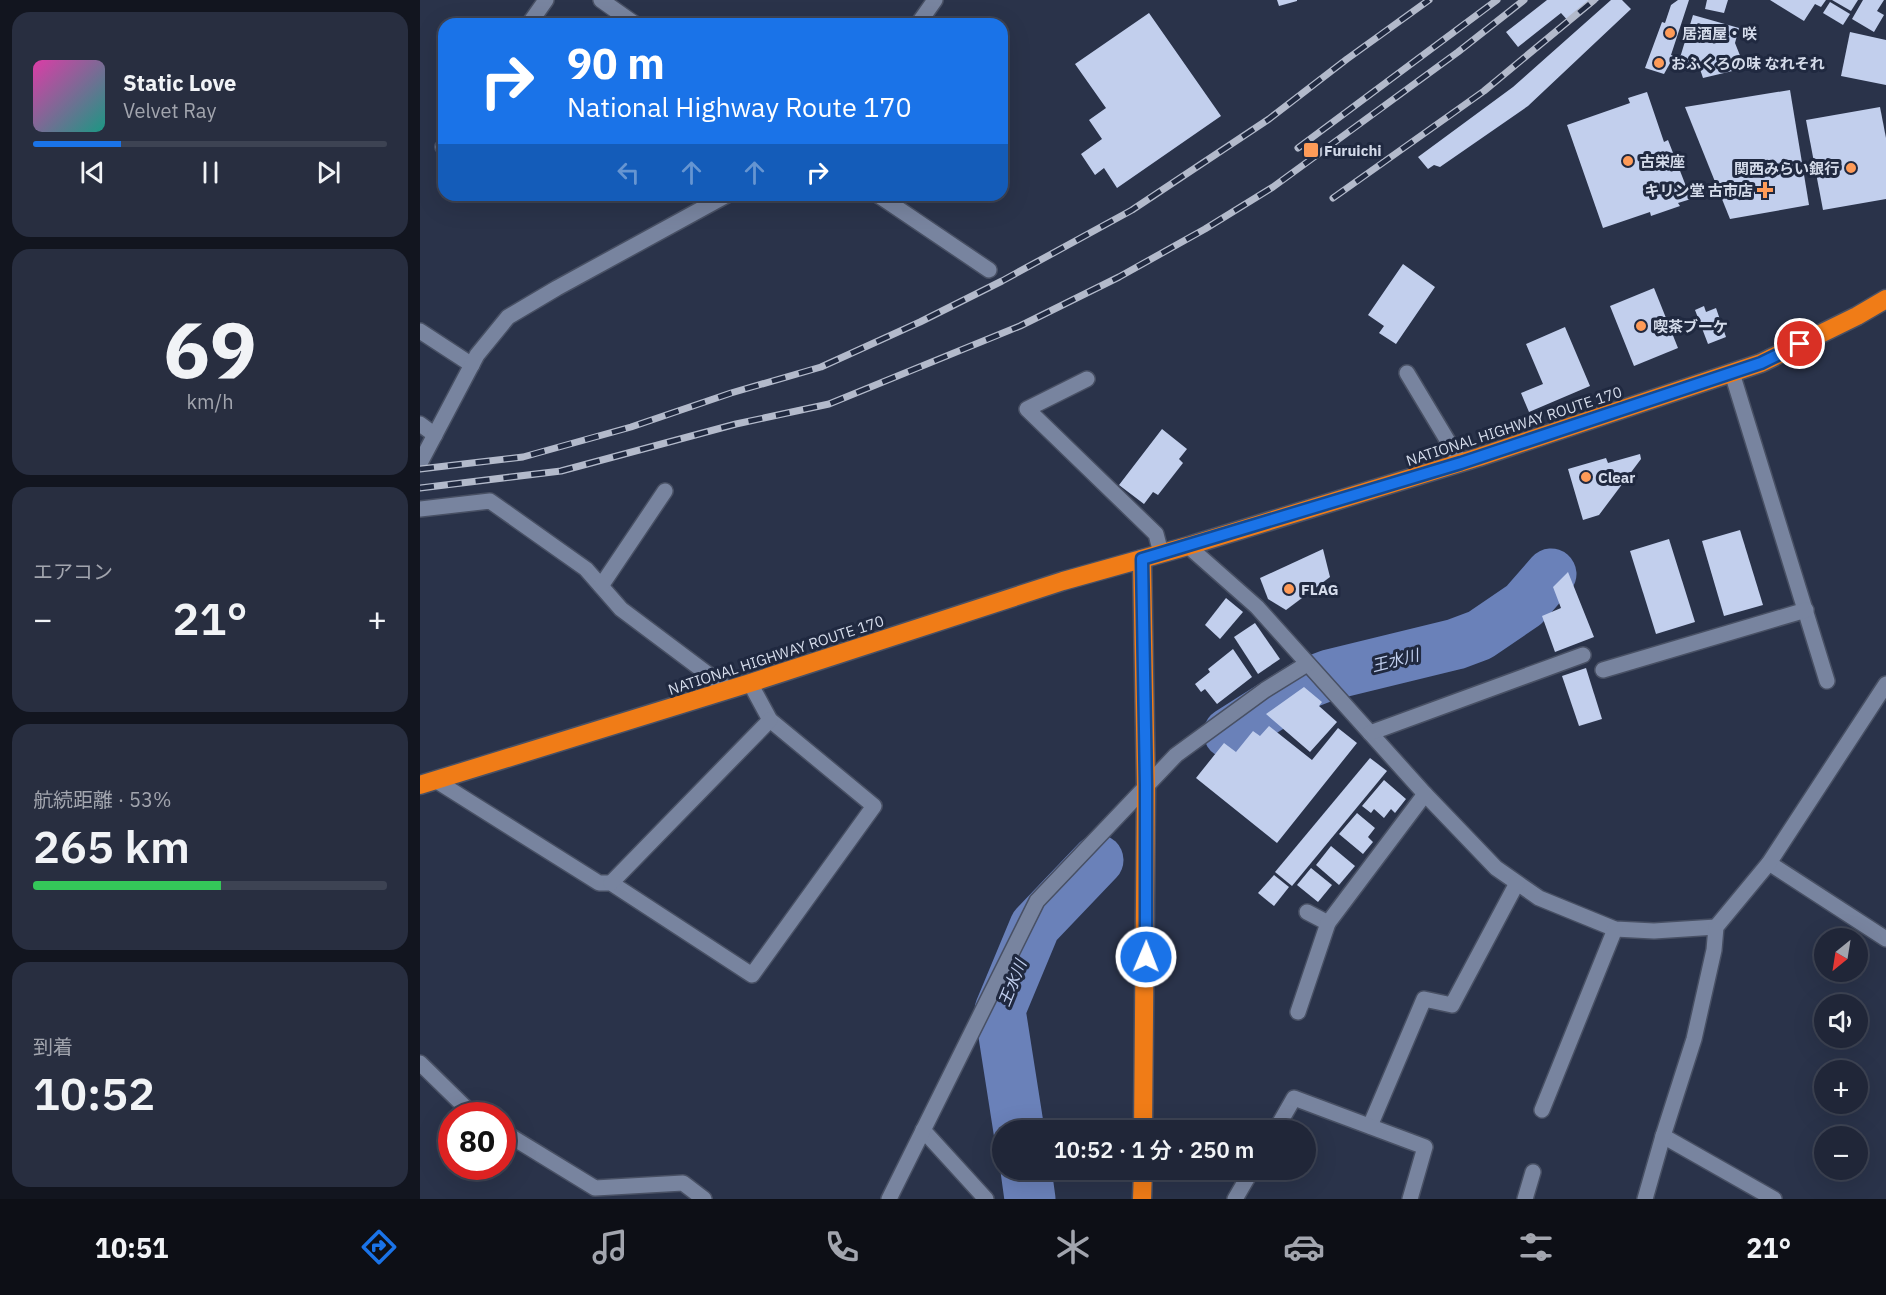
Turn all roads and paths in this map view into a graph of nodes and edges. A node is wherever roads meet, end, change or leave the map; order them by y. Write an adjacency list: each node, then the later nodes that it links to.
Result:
1 (546, 0): 4 (street)
2 (601, 0): 5 (street)
3 (935, 0): 6 (street)
4 (533, 18)
5 (614, 18)
6 (922, 18)
7 (717, 201): 12 (street)
8 (887, 201): 9 (street)
9 (989, 270)
10 (1886, 299): 14 (highway, NATIONAL HIGHWAY ROUTE 170)
11 (420, 331): 12 (street)
12 (472, 364): 17 (street)
13 (1407, 373): 19 (street)
14 (1732, 373): 19 (highway, NATIONAL HIGHWAY ROUTE 170); 26 (street)
15 (1087, 379): 23 (street)
16 (420, 424): 17 (street)
17 (435, 435): 18 (street)
18 (420, 463)
19 (1461, 463): 22 (highway, NATIONAL HIGHWAY ROUTE 170)
20 (665, 492): 25 (street)
21 (420, 509): 25 (street)
22 (1188, 546): 23 (highway, NATIONAL HIGHWAY ROUTE 170); 29 (street)
23 (1161, 554): 24 (highway, NATIONAL HIGHWAY ROUTE 170)
24 (1142, 559): 31 (highway, NATIONAL HIGHWAY ROUTE 170); 37 (highway)
25 (601, 586): 33 (street)
26 (1806, 610): 28 (street); 30 (street)
27 (1583, 655): 35 (street)
28 (1603, 670)
29 (1315, 673): 35 (street); 37 (street)
30 (1827, 681)
31 (750, 683): 33 (highway, NATIONAL HIGHWAY ROUTE 170); 34 (street)
32 (1886, 684): 39 (street)
33 (729, 690): 36 (highway, NATIONAL HIGHWAY ROUTE 170)
34 (770, 720): 41 (street); 41 (street)
35 (1370, 733): 38 (street)
36 (428, 782): 41 (street)
37 (1146, 786): 51 (highway); 54 (street)
38 (1425, 794): 40 (street); 43 (street)
39 (1769, 864): 44 (street); 46 (street)
40 (1517, 883): 45 (street); 53 (street)
41 (611, 884)
42 (1306, 912): 43 (street)
43 (1328, 923): 47 (street)
44 (1716, 927): 45 (street); 55 (street)
45 (1615, 929): 50 (street)
46 (1886, 939)
47 (1298, 1012)
48 (420, 1063): 49 (street)
49 (460, 1102)
50 (1542, 1110)
51 (1143, 1120)
52 (1281, 1120): 53 (street)
53 (1370, 1126): 65 (street)
54 (923, 1130): 61 (street); 62 (street)
55 (1663, 1136): 67 (street); 68 (street)
56 (516, 1140): 60 (street)
57 (1533, 1172): 66 (street)
58 (1143, 1180): 63 (highway)
59 (1246, 1180): 64 (street)
60 (704, 1199)
61 (889, 1199)
62 (986, 1199)
63 (1142, 1199)
64 (1235, 1199)
65 (1410, 1199)
66 (1525, 1199)
67 (1646, 1199)
68 (1774, 1199)

